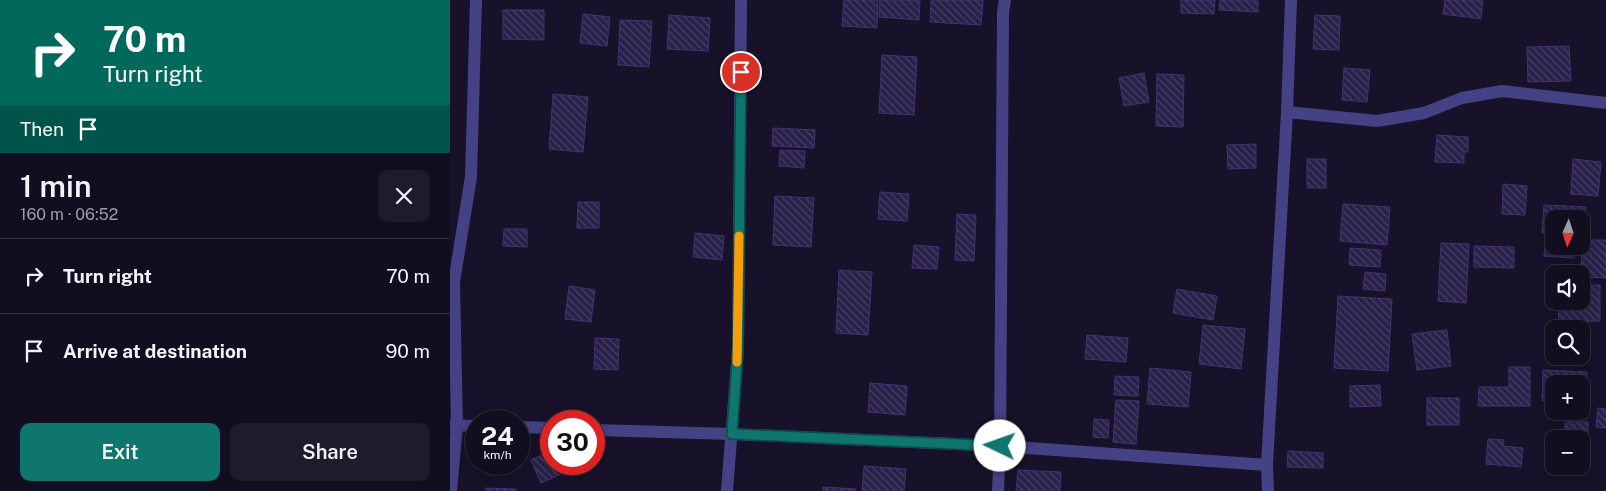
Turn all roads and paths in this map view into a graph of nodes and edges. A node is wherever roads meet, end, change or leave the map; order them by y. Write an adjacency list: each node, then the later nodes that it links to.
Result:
1 (476, 0): 7 (street)
2 (742, 0): 9 (street)
3 (1005, 0): 10 (street)
4 (1291, 0): 6 (street)
5 (1606, 103): 6 (street)
6 (1287, 112): 11 (street)
7 (454, 425): 12 (street)
8 (605, 430): 9 (street)
9 (732, 434): 10 (street); 13 (street)
10 (1000, 446): 11 (street); 14 (street)
11 (1268, 465): 15 (street)
12 (451, 491)
13 (727, 491)
14 (998, 491)
15 (1268, 491)

